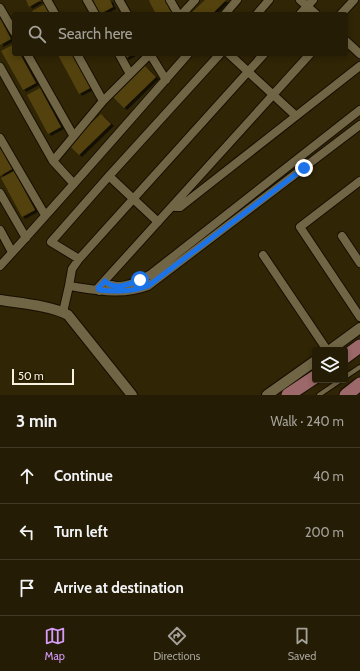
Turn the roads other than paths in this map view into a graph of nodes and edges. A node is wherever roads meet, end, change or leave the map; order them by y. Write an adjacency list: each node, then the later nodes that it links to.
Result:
1 (47, 0): 12 (street)
2 (87, 0): 13 (street)
3 (119, 0): 14 (street)
4 (170, 0): 15 (street)
5 (195, 0): 16 (street)
6 (237, 0): 17 (street)
7 (270, 0): 18 (street)
8 (300, 0): 10 (street)
9 (354, 0): 21 (street)
10 (310, 3): 19 (street); 20 (street)
11 (0, 8): 22 (street)
12 (54, 12)
13 (94, 12)
14 (126, 12)
15 (177, 12)
16 (184, 12)
17 (227, 12)
18 (259, 12)
19 (302, 12)
20 (315, 12)
21 (343, 12)
22 (12, 29)
23 (348, 43): 24 (street)
24 (360, 54)
25 (27, 56): 45 (street)
26 (78, 56): 41 (street)
27 (119, 56): 38 (street)
28 (148, 56): 38 (street)
29 (151, 56): 39 (street)
30 (186, 56): 39 (street)
31 (218, 56): 48 (street)
32 (231, 56): 37 (street)
33 (262, 56): 37 (street)
34 (308, 56): 40 (street)
35 (360, 66): 43 (street)
36 (0, 67): 47 (street)
37 (248, 72): 40 (street); 52 (street)
38 (130, 74): 41 (street)
39 (166, 80): 50 (street)
40 (274, 94): 43 (street); 53 (street)
41 (104, 101): 45 (street)
42 (360, 110): 64 (street)
43 (296, 116): 53 (street)
44 (360, 125): 66 (street)
45 (73, 135): 47 (street)
46 (0, 138): 54 (street)
47 (52, 161): 50 (street)
48 (109, 176): 52 (street); 61 (street)
49 (360, 181): 69 (street)
50 (74, 184): 54 (street)
51 (0, 193): 58 (street)
52 (133, 199): 55 (street); 61 (street)
53 (173, 205): 55 (street)
54 (45, 215): 58 (street)
55 (158, 222): 64 (street)
56 (0, 230): 59 (street)
57 (342, 236): 62 (street)
58 (26, 238): 59 (street)
59 (12, 252): 63 (street)
60 (263, 255): 72 (street)
61 (80, 259): 65 (street)
62 (360, 263)
63 (0, 266)
64 (105, 281): 66 (street)
65 (69, 286): 66 (street); 68 (street)
66 (99, 290)
67 (0, 300): 68 (street)
68 (63, 312): 81 (street)
69 (360, 317)
70 (360, 328): 73 (street)
71 (360, 346): 74 (main road)
72 (327, 347)
73 (333, 347)
74 (348, 355)
75 (312, 363): 82 (street)
76 (360, 367): 77 (lane)
77 (348, 375)
78 (312, 379): 83 (main road)
79 (337, 383): 84 (lane)
80 (360, 384): 85 (main road)
81 (132, 395)
82 (267, 395)
83 (288, 395)
84 (319, 395)
85 (346, 395)

